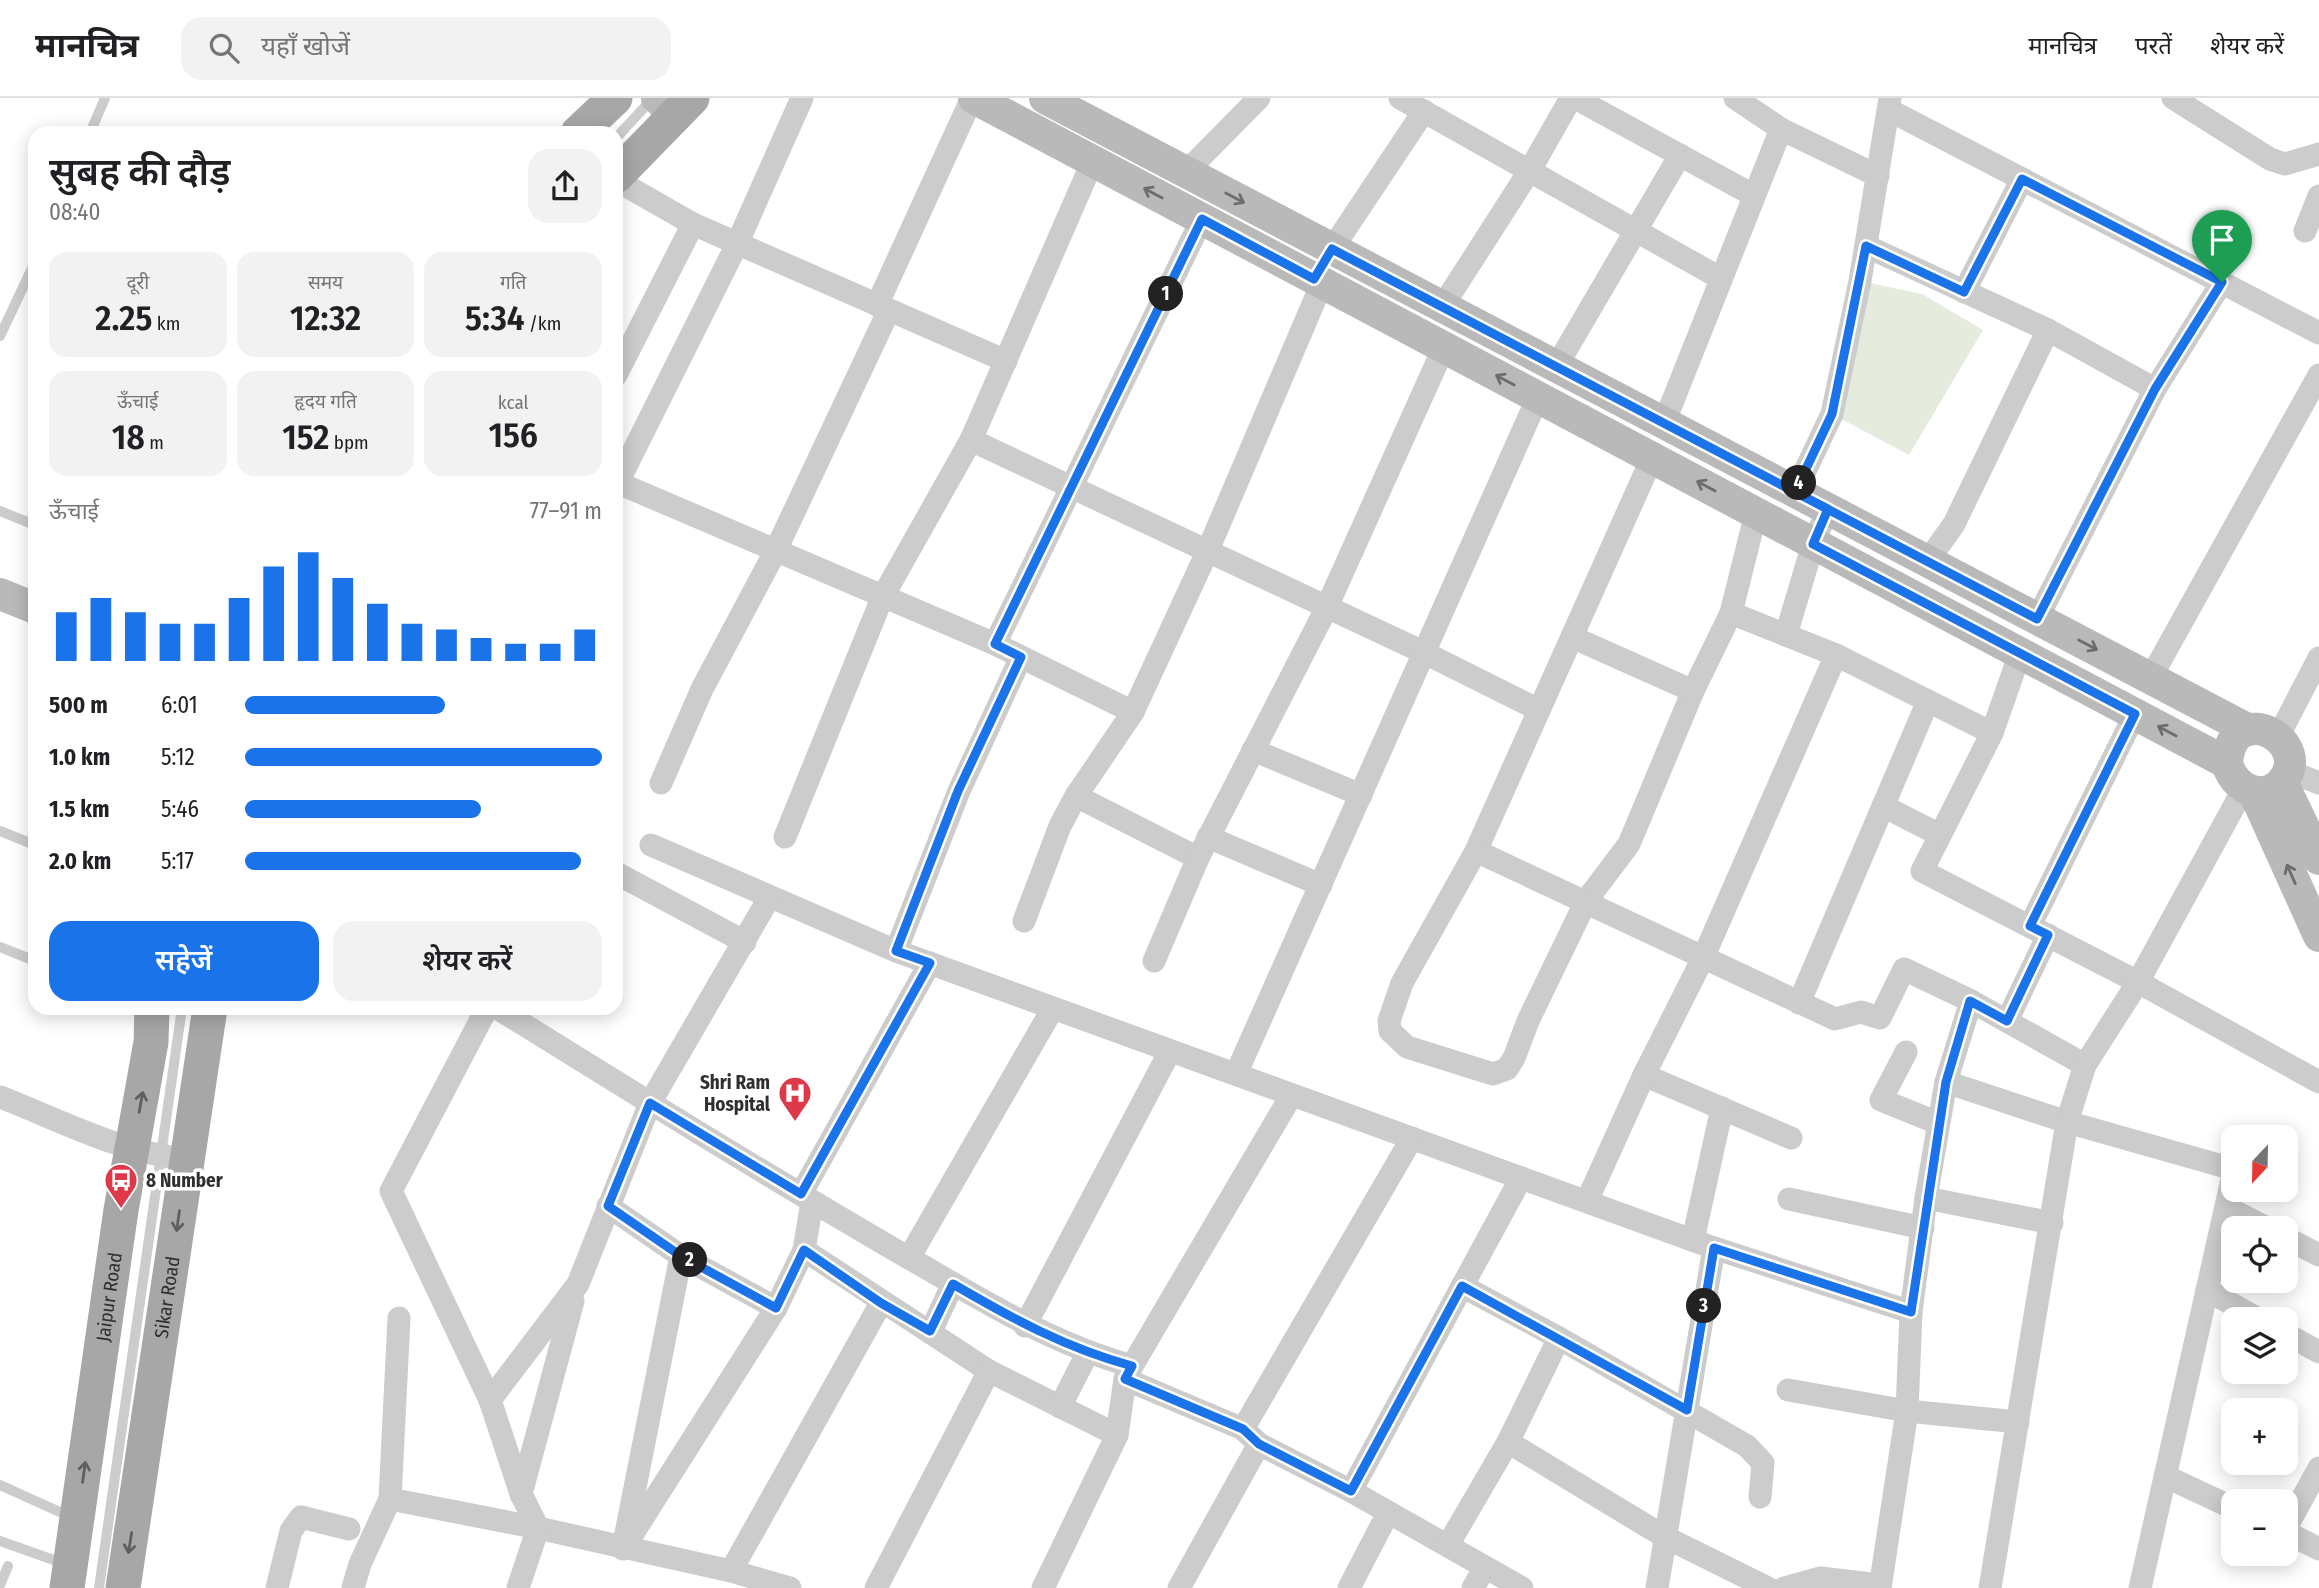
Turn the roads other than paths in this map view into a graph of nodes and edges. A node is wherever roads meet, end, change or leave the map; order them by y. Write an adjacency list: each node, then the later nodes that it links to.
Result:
1 (105, 98): 17 (lane)
2 (615, 98): 18 (main road)
3 (802, 98): 36 (street)
4 (973, 98): 23 (street); 45 (street)
5 (1045, 98): 16 (street)
6 (1259, 98): 26 (street)
7 (1400, 98): 15 (street)
8 (1573, 98): 13 (street); 25 (street)
9 (1735, 98): 19 (street)
10 (2173, 98): 14 (street)
11 (669, 102): 20 (lane); 24 (main road)
12 (1890, 104): 27 (street); 28 (street)
13 (1607, 105): 22 (street)
14 (2200, 105): 21 (street)
15 (1424, 111): 25 (street); 38 (street)
16 (1090, 113): 23 (street); 26 (street)
17 (93, 126)
18 (585, 126)
19 (1781, 129): 27 (street); 30 (street)
20 (623, 133)
21 (2319, 153)
22 (1680, 155): 30 (street); 34 (street)
23 (1087, 158): 32 (street, one-way to 23); 51 (street)
24 (623, 168)
25 (1530, 170): 34 (street); 44 (street)
26 (1186, 172): 38 (street, one-way to 38)
27 (1878, 176): 37 (street)
28 (2022, 179): 42 (street); 43 (street)
29 (623, 182): 33 (street)
30 (1754, 195): 40 (street)
31 (2319, 196): 35 (street)
32 (1202, 219): 41 (street); 61 (street)
33 (693, 224): 36 (street); 50 (street)
34 (1637, 229): 40 (street); 52 (street)
35 (2305, 231)
36 (737, 244): 45 (street); 59 (street)
37 (1866, 246): 43 (street); 62 (street)
38 (1332, 249): 41 (street); 44 (street)
39 (28, 277): 48 (lane)
40 (1720, 278): 56 (street)
41 (1318, 281): 49 (street); 69 (street)
42 (2222, 282): 47 (street); 54 (street)
43 (1964, 292): 46 (street)
44 (1442, 307): 52 (street)
45 (883, 308): 51 (street); 68 (street)
46 (2048, 330): 54 (street); 70 (street)
47 (2319, 333)
48 (0, 336)
49 (1444, 347): 55 (street, one-way to 49); 74 (street)
50 (623, 361)
51 (1006, 361): 57 (street)
52 (1556, 367): 55 (street); 56 (street)
53 (2319, 375): 85 (street)
54 (2155, 389): 76 (street)
55 (1538, 397): 58 (street); 80 (street)
56 (1664, 423): 62 (street)
57 (971, 440): 61 (street); 72 (street)
58 (1652, 458): 65 (street, one-way to 58); 78 (street)
59 (623, 470)
60 (623, 487): 68 (street)
61 (1072, 487): 69 (street); 79 (street)
62 (1795, 492): 63 (street)
63 (1828, 509): 67 (street); 70 (street)
64 (0, 511): 66 (lane)
65 (1756, 513): 67 (street); 75 (street)
66 (28, 522)
67 (1813, 544): 77 (street); 81 (street)
68 (776, 550): 72 (street); 95 (street)
69 (1208, 551): 74 (street); 89 (street)
70 (1927, 562): 76 (street)
71 (0, 594): 73 (street)
72 (881, 598): 79 (street); 102 (street)
73 (28, 605)
74 (1326, 609): 80 (street); 93 (street)
75 (1731, 613): 77 (street); 86 (street)
76 (2037, 619): 85 (street, one-way to 85)
77 (1786, 635): 82 (street)
78 (1572, 636): 86 (street); 88 (street)
79 (995, 644): 83 (street)
80 (1425, 653): 88 (street); 97 (street)
81 (2020, 653): 90 (street); 91 (street)
82 (1836, 655): 87 (street); 119 (street)
83 (1021, 657): 89 (street); 117 (street)
84 (2319, 658): 92 (street)
85 (2150, 679): 92 (street)
86 (1693, 691): 111 (street)
87 (1928, 701): 91 (street); 99 (street)
88 (1539, 710): 106 (street)
89 (1133, 712): 98 (street)
90 (2135, 714): 94 (street, one-way to 90); 113 (street)
91 (1992, 733): 101 (street)
92 (2264, 733): 94 (street); 94 (street)
93 (1253, 750): 97 (street); 105 (street)
94 (2259, 779): 96 (street); 107 (street); 114 (street, one-way to 94); 122 (street)
95 (661, 783)
96 (2319, 783)
97 (1361, 795): 109 (street)
98 (1076, 796): 105 (street); 112 (street)
99 (1882, 806): 101 (street); 124 (street)
100 (0, 831): 103 (lane)
101 (1940, 835): 113 (street)
102 (785, 837)
103 (28, 842)
104 (651, 845): 110 (street)
105 (1203, 847): 109 (street); 120 (street)
106 (1476, 851): 111 (street); 111 (street)
107 (2319, 859)
108 (623, 877): 115 (street)
109 (1321, 885): 135 (street)
110 (768, 898): 115 (street); 117 (street)
111 (1586, 901): 119 (street)
112 (1024, 921)
113 (2039, 931): 122 (street); 131 (street)
114 (2319, 936)
115 (745, 942): 141 (street)
116 (0, 947): 118 (lane)
117 (896, 951): 121 (street)
118 (28, 958)
119 (1703, 958): 124 (street); 136 (street)
120 (1154, 961)
121 (930, 963): 125 (street); 150 (street)
122 (2138, 982): 134 (street); 138 (street)
123 (1970, 1001): 124 (street); 131 (street); 137 (street)
124 (1799, 1003)
125 (1053, 1008): 132 (street); 165 (street)
126 (152, 1015): 147 (main road, Jaipur Road, one-way to 126)
127 (181, 1015): 147 (lane)
128 (208, 1015): 147 (main road, Sikar Road)
129 (483, 1015): 184 (street)
130 (508, 1015): 141 (street)
131 (2007, 1021): 134 (street)
132 (1170, 1051): 135 (street); 175 (street)
133 (1906, 1052): 144 (street)
134 (2085, 1065): 143 (street)
135 (1236, 1074): 139 (street)
136 (1644, 1075): 142 (street); 153 (street)
137 (1946, 1082): 143 (street); 144 (street)
138 (2319, 1082)
139 (1291, 1096): 145 (street); 182 (street)
140 (0, 1097): 147 (street)
141 (650, 1103): 150 (street); 155 (street)
142 (1722, 1108): 146 (street); 160 (street)
143 (2067, 1122): 148 (street); 158 (street)
144 (1938, 1123): 151 (street)
145 (1412, 1138): 149 (street); 190 (street)
146 (1791, 1138)
147 (160, 1154): 202 (main road, Jaipur Road, one-way to 147); 217 (lane); 218 (main road, Sikar Road, one-way to 218)
148 (2221, 1166)
149 (1521, 1178): 153 (street); 168 (street)
150 (807, 1198): 162 (street); 165 (street)
151 (1926, 1198): 158 (street); 159 (street)
152 (1789, 1199): 159 (street)
153 (1587, 1201): 160 (street)
154 (2227, 1202): 156 (street)
155 (608, 1206): 164 (street); 166 (street)
156 (2226, 1208): 157 (street); 169 (street)
157 (2242, 1216)
158 (2052, 1223): 188 (street)
159 (1923, 1228): 173 (street)
160 (1703, 1244): 173 (street); 186 (street)
161 (2298, 1244): 163 (street)
162 (804, 1250): 170 (street); 172 (street)
163 (2319, 1255)
164 (681, 1256): 172 (street); 209 (street)
165 (909, 1258): 167 (street)
166 (578, 1284): 184 (street); 196 (street)
167 (953, 1284): 175 (street); 176 (street)
168 (1462, 1286): 177 (street); 195 (street)
169 (2207, 1290): 171 (street); 193 (street)
170 (881, 1303): 176 (street); 213 (street)
171 (2237, 1307)
172 (776, 1308): 209 (street)
173 (1911, 1312): 187 (street)
174 (398, 1318): 198 (street)
175 (1025, 1326): 180 (street)
176 (930, 1331): 181 (street)
177 (1559, 1338): 186 (street); 191 (street)
178 (2298, 1341): 179 (street)
179 (2319, 1352)
180 (1087, 1354): 182 (street); 185 (street)
181 (989, 1371): 185 (street); 223 (street)
182 (1128, 1373): 189 (street); 190 (street)
183 (1788, 1390): 187 (street)
184 (490, 1401): 196 (street)
185 (1060, 1408): 189 (street)
186 (1687, 1410): 197 (street); 205 (street)
187 (1907, 1411): 188 (street); 216 (street)
188 (2018, 1422): 232 (street)
189 (1117, 1435): 224 (street)
190 (1251, 1437): 195 (street); 225 (street)
191 (1507, 1442): 205 (street); 208 (street)
192 (2319, 1468): 200 (street)
193 (2165, 1476): 199 (street); 233 (street)
194 (0, 1485): 202 (lane)
195 (1351, 1491): 201 (street)
196 (521, 1494): 203 (street)
197 (1760, 1497)
198 (390, 1499): 203 (street); 220 (street)
199 (2221, 1502)
200 (2298, 1507)
201 (1388, 1513): 208 (street); 226 (street)
202 (77, 1519): 214 (main road, Jaipur Road)
203 (538, 1528): 209 (street); 221 (street)
204 (349, 1529): 219 (street)
205 (1665, 1537): 229 (street); 230 (street)
206 (2298, 1537): 210 (street)
207 (0, 1541): 214 (lane)
208 (1448, 1545): 212 (street)
209 (623, 1549): 213 (street)
210 (2319, 1549)
211 (8, 1566): 215 (lane)
212 (1485, 1567): 227 (street); 228 (street)
213 (731, 1571): 222 (street)
214 (69, 1577)
215 (0, 1584)
216 (1880, 1587): 231 (street)
217 (99, 1588)
218 (123, 1588)
219 (277, 1588)
220 (352, 1588)
221 (518, 1588)
222 (790, 1588)
223 (876, 1588)
224 (1043, 1588)
225 (1179, 1588)
226 (1349, 1588)
227 (1473, 1588)
228 (1522, 1588)
229 (1657, 1588)
230 (1768, 1588)
231 (1784, 1588)
232 (1990, 1588)
233 (2140, 1588)

